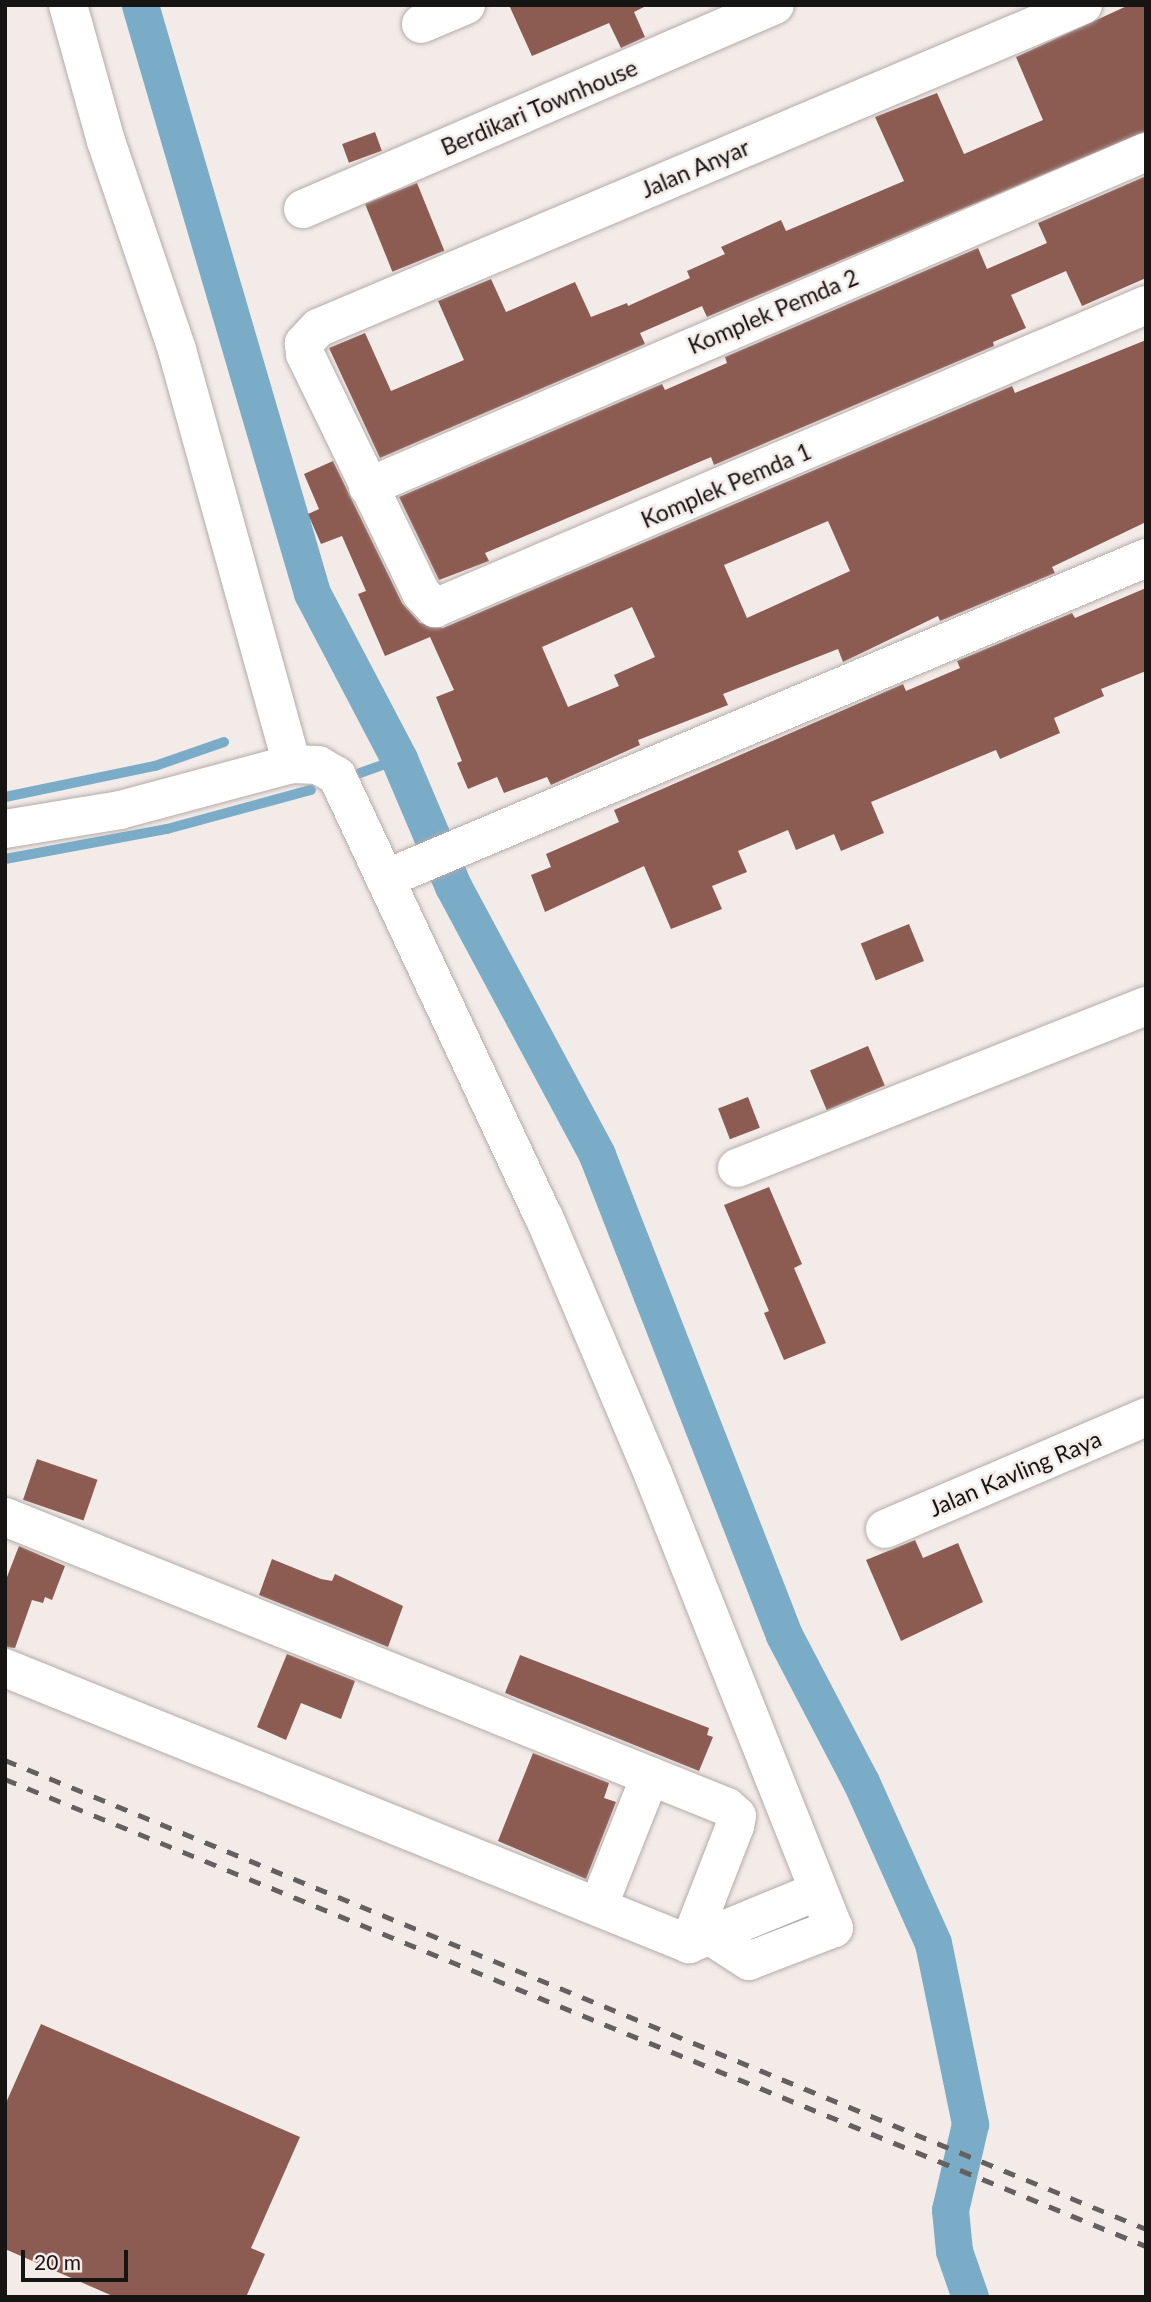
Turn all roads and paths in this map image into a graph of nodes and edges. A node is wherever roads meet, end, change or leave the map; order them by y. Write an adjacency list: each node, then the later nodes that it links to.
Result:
1 (68, 5): 11 (street)
2 (467, 5): 5 (street)
3 (775, 5): 7 (street, Berdikari Townhouse)
4 (1083, 5): 9 (street, Jalan Anyar)
5 (421, 23)
6 (1146, 152): 9 (street, Komplek Pemda 2)
7 (303, 209)
8 (1146, 305): 9 (street, Komplek Pemda 1)
9 (385, 478)
10 (1146, 558): 13 (street)
11 (292, 764): 12 (street); 13 (street)
12 (5, 829)
13 (385, 879): 21 (street)
14 (1146, 1006): 15 (street)
15 (737, 1168)
16 (1146, 1417): 18 (street, Jalan Kavling Raya)
17 (7, 1522): 20 (street)
18 (885, 1529)
19 (5, 1668): 22 (street)
20 (650, 1776): 22 (street); 23 (street)
21 (818, 1891): 23 (street); 23 (street)
22 (598, 1907): 23 (street)
23 (701, 1940)

